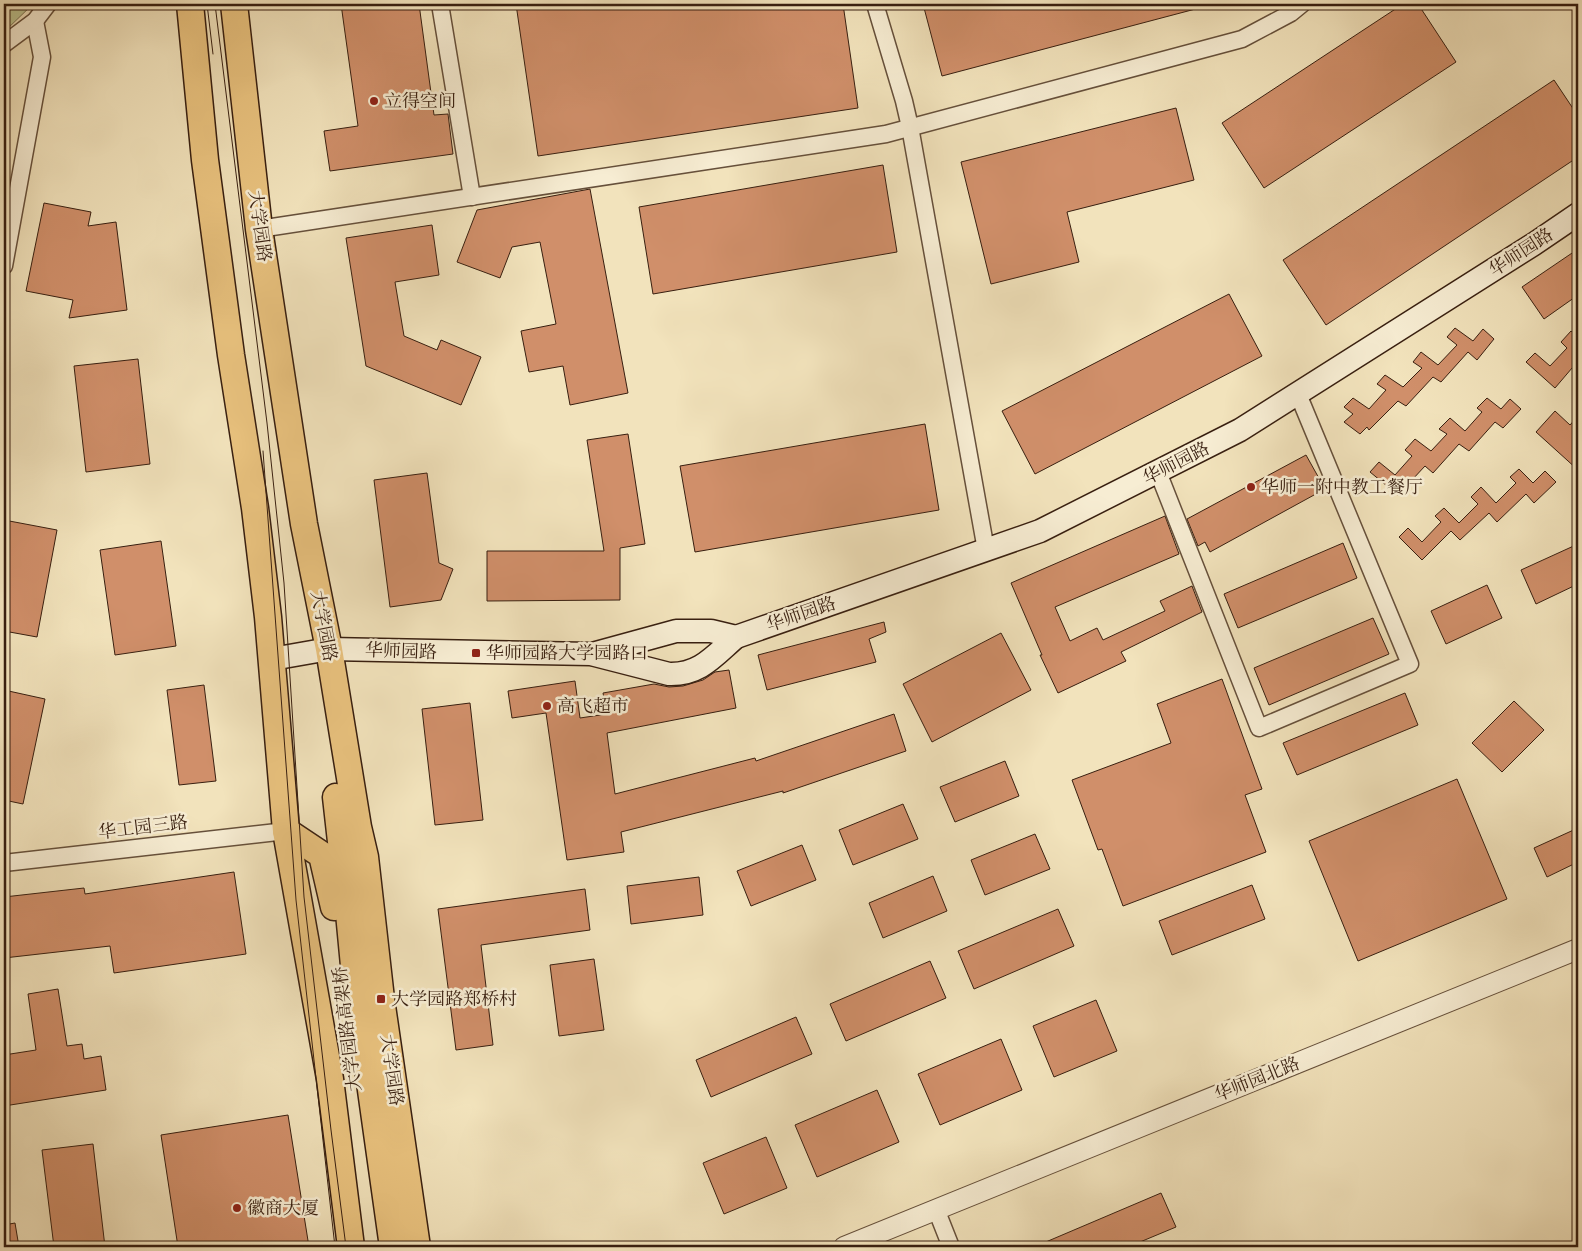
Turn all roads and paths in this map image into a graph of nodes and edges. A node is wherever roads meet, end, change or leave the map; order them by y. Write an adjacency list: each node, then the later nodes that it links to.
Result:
1 (48, 4): 7 (street)
2 (234, 4): 12 (main road, 大学园路)
3 (440, 4): 10 (street)
4 (874, 4): 9 (street)
5 (1302, 4): 9 (street)
6 (187, 11): 20 (main road)
7 (35, 21): 8 (street); 13 (street)
8 (4, 44)
9 (910, 128): 10 (street); 16 (street)
10 (472, 197): 12 (street)
11 (1578, 214): 14 (main road, 华师园路)
12 (259, 229): 18 (main road, 大学园路)
13 (4, 266)
14 (1298, 394): 15 (main road, 华师园路); 15 (street)
15 (1158, 472): 16 (main road, 华师园路)
16 (986, 550): 17 (main road, 华师园路)
17 (736, 637): 19 (main road); 19 (main road)
18 (329, 649): 19 (main road, 华师园路); 20 (main road, 华师园路); 23 (main road); 29 (main road, 大学园路)
19 (591, 654)
20 (272, 659): 21 (main road)
21 (286, 831): 22 (street, 华工园三路); 23 (main road, 大学园路高架桥); 26 (main road)
22 (4, 863)
23 (342, 915): 27 (main road, 大学园路高架桥); 28 (main road, 大学园路)
24 (1578, 949): 25 (street, 华师园北路)
25 (936, 1209): 30 (street, 华师园北路); 31 (street)
26 (351, 1247)
27 (375, 1247)
28 (392, 1247)
29 (417, 1247)
30 (844, 1247)
31 (952, 1247)

